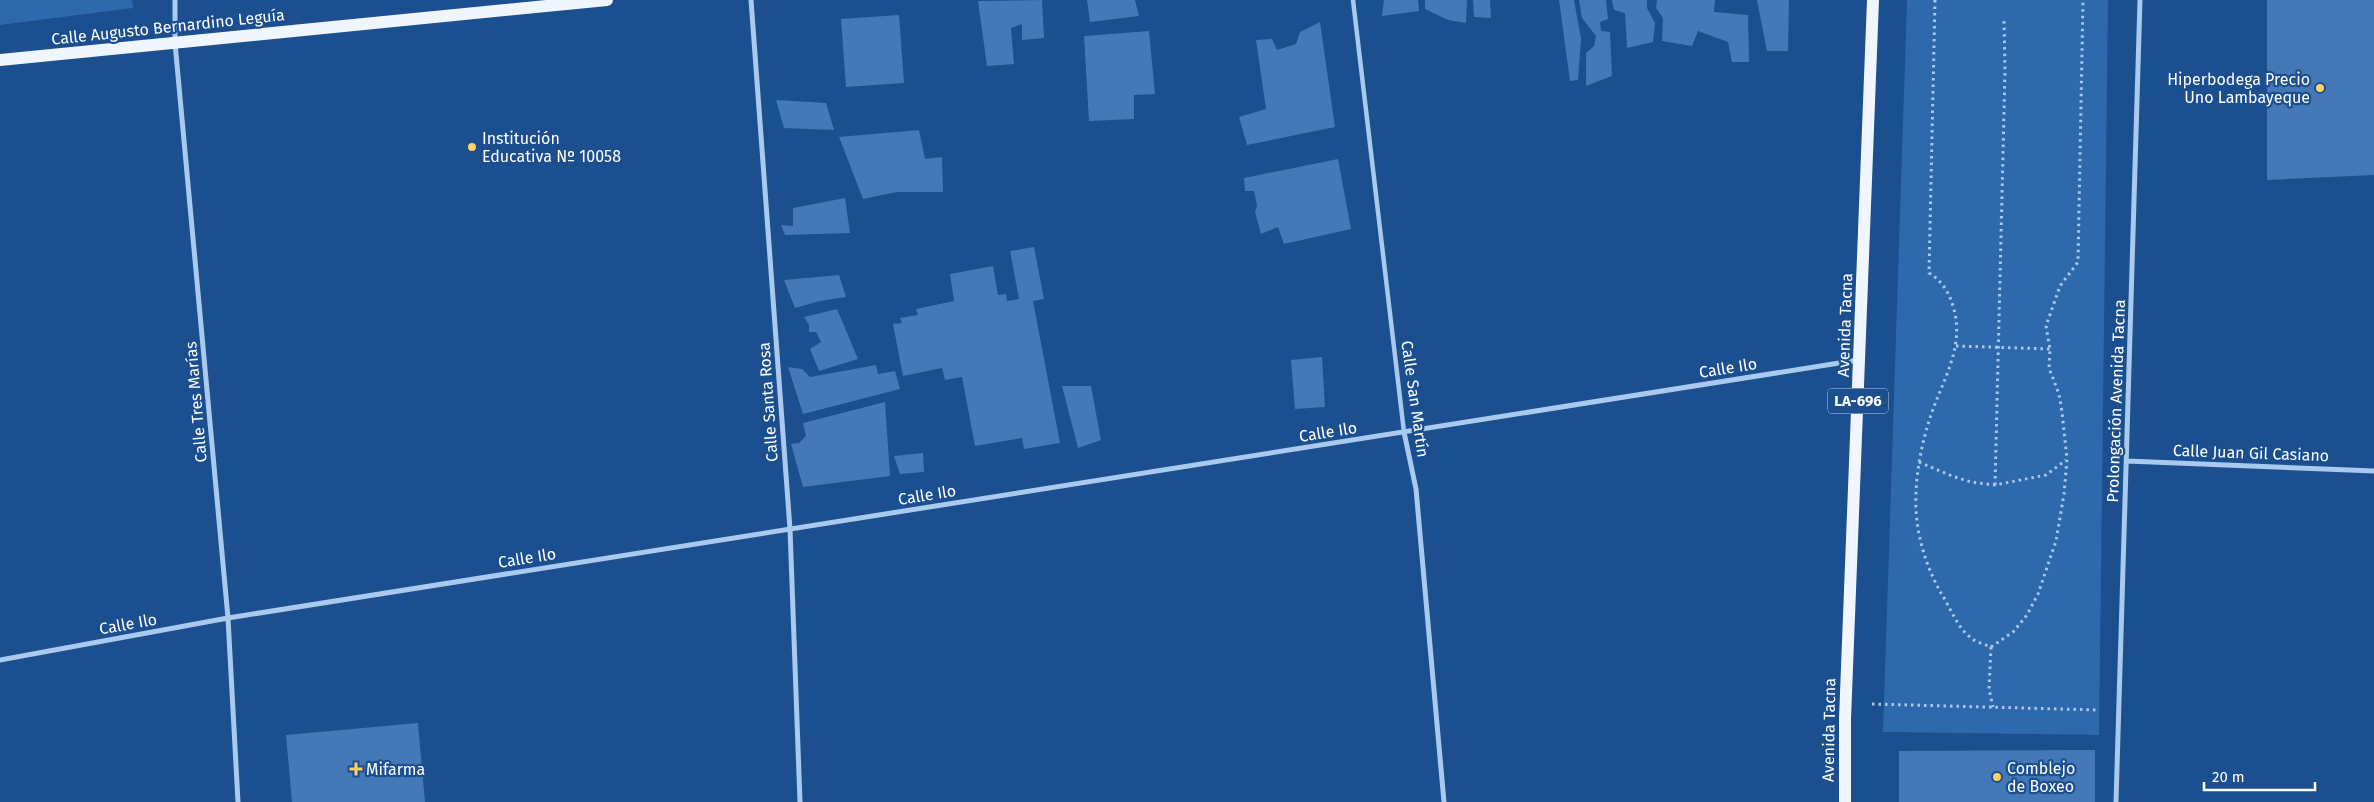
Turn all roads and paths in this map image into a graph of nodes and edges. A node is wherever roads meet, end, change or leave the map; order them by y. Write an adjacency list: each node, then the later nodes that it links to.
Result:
1 (175, 0): 10 (street, Calle Tres Marías)
2 (607, 0): 10 (main road, Calle Augusto Bernardino Leguía)
3 (751, 0): 22 (street, Calle Santa Rosa)
4 (1353, 0): 16 (street, Calle San Martín)
5 (1873, 0): 15 (main road, Avenida Tacna / LA-696)
6 (1935, 0): 12 (path)
7 (2083, 0): 14 (path)
8 (2140, 0): 18 (street, Prolongación Avenida Tacna)
9 (2004, 19): 13 (path)
10 (175, 43): 11 (main road, Calle Augusto Bernardino Leguía); 23 (street, Calle Tres Marías)
11 (0, 60)
12 (1956, 346): 13 (path); 19 (path)
13 (1999, 347): 14 (path); 21 (path)
14 (2050, 349): 17 (path)
15 (1860, 360): 16 (street, Calle Ilo); 26 (main road, Avenida Tacna / LA-696)
16 (1404, 432): 22 (street, Calle Ilo); 31 (street, Calle San Martín)
17 (2067, 459): 21 (path); 24 (path)
18 (2127, 461): 20 (street, Calle Juan Gil Casiano); 28 (street, Prolongación Avenida Tacna)
19 (1919, 462): 21 (path); 24 (path)
20 (2374, 471)
21 (1995, 485)
22 (790, 529): 23 (street, Calle Ilo); 30 (street, Calle Santa Rosa)
23 (228, 618): 25 (street, Calle Ilo); 29 (street, Calle Tres Marías)
24 (1991, 647): 27 (path)
25 (0, 660)
26 (1845, 703): 27 (path); 32 (main road, Avenida Tacna / LA-696)
27 (1993, 707): 28 (path)
28 (2119, 710): 33 (street, Prolongación Avenida Tacna)
29 (238, 802)
30 (800, 802)
31 (1444, 802)
32 (1844, 802)
33 (2116, 802)

